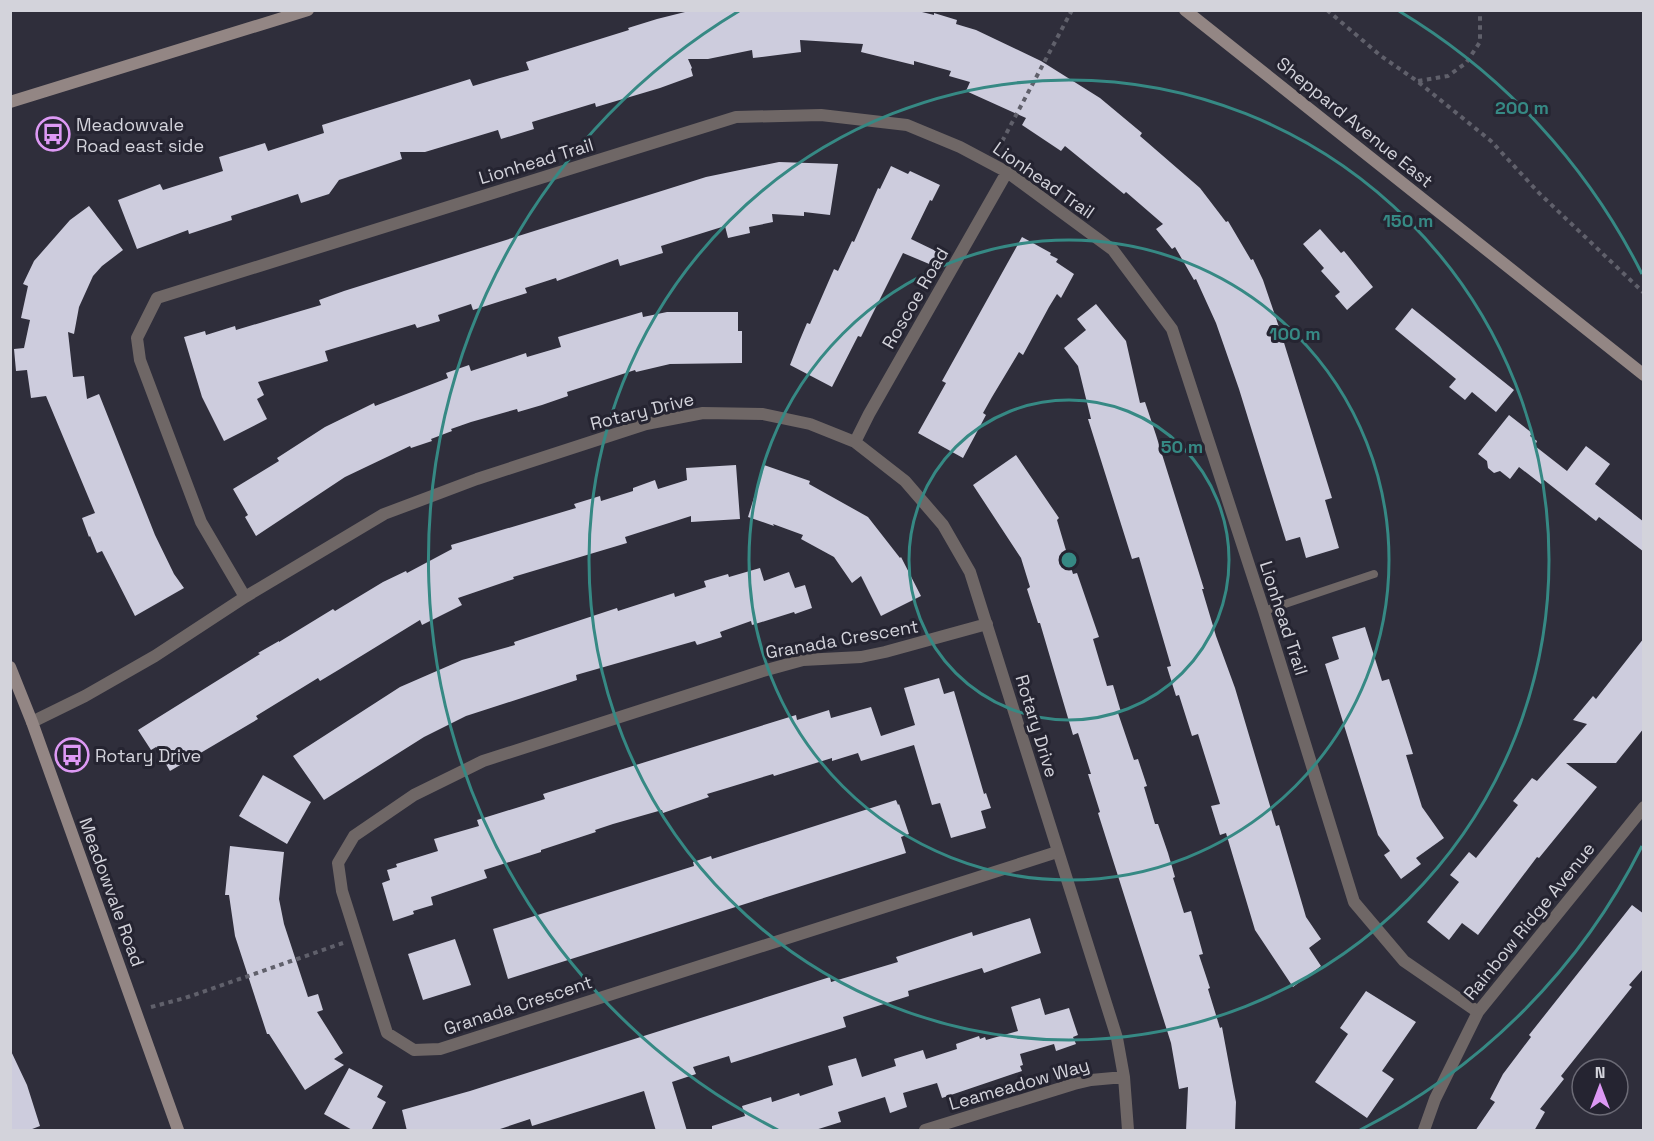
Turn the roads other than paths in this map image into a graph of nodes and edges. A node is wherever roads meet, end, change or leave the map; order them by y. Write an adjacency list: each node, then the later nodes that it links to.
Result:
1 (308, 10): 3 (main road)
2 (1185, 10): 5 (main road, Sheppard Avenue East)
3 (10, 102)
4 (1008, 172): 6 (street, Roscoe Road); 8 (street, Lionhead Trail); 9 (street, Lionhead Trail)
5 (1644, 375)
6 (855, 442): 8 (street, Rotary Drive); 10 (street, Rotary Drive)
7 (1374, 574): 9 (lane)
8 (245, 597): 12 (street, Rotary Drive)
9 (1264, 611): 15 (street, Lionhead Trail)
10 (987, 624): 14 (street, Rotary Drive); 14 (street, Granada Crescent)
11 (10, 667): 12 (main road, Meadowvale Road)
12 (32, 722): 17 (main road, Meadowvale Road)
13 (1644, 807): 15 (street, Rainbow Ridge Avenue)
14 (1057, 852): 16 (street, Rotary Drive)
15 (1478, 1012): 20 (street, Rainbow Ridge Avenue)
16 (1124, 1077): 18 (street, Leameadow Way); 19 (street, Rotary Drive)
17 (178, 1131)
18 (925, 1131)
19 (1128, 1131)
20 (1424, 1131)

